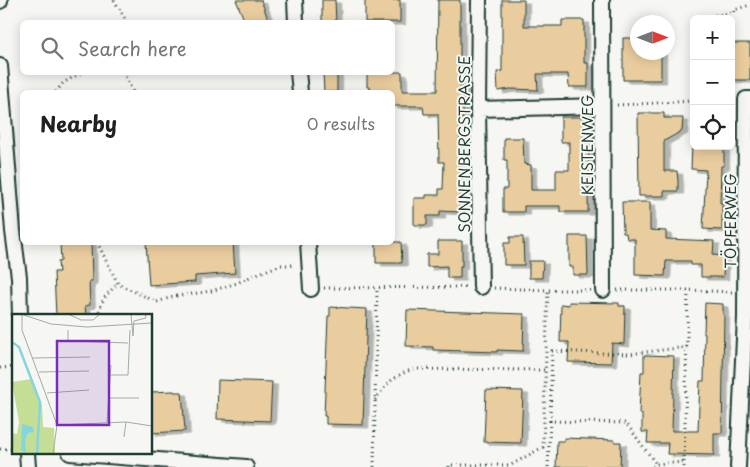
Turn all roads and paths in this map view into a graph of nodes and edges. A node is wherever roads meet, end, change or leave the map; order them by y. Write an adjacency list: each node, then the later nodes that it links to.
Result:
1 (114, 0): 7 (path)
2 (295, 0): 8 (street)
3 (479, 0): 19 (street, SONNENBERGSTRASSE)
4 (602, 0): 18 (street, KEISTENWEG)
5 (750, 5): 6 (path)
6 (715, 15)
7 (126, 20)
8 (296, 20)
9 (0, 66): 31 (street)
10 (77, 75): 13 (path)
11 (125, 75): 14 (path)
12 (298, 75): 15 (street)
13 (58, 90)
14 (132, 90)
15 (300, 90)
16 (750, 99): 30 (street, TÖPFERWEG)
17 (690, 101): 18 (path)
18 (602, 106): 19 (street); 28 (street, KEISTENWEG)
19 (478, 109): 24 (street, SONNENBERGSTRASSE)
20 (98, 245): 23 (path)
21 (308, 245): 22 (street)
22 (309, 264): 23 (path); 26 (street)
23 (118, 284): 32 (path)
24 (480, 287): 25 (path); 27 (path)
25 (377, 288): 26 (path); 36 (path)
26 (311, 289)
27 (548, 290): 28 (path); 35 (path)
28 (603, 290): 29 (path)
29 (688, 290): 30 (path); 34 (path)
30 (745, 293): 33 (street, TÖPFERWEG)
31 (20, 314)
32 (98, 314)
33 (748, 317): 47 (street, TÖPFERWEG)
34 (687, 347): 37 (path); 41 (path)
35 (546, 370): 36 (path); 45 (path)
36 (375, 400): 44 (path)
37 (550, 420): 40 (path); 46 (path)
38 (27, 454): 42 (street)
39 (82, 454): 43 (street)
40 (655, 465): 41 (path)
41 (684, 465)
42 (28, 467)
43 (245, 467)
44 (374, 467)
45 (449, 467)
46 (548, 467)
47 (738, 467)

